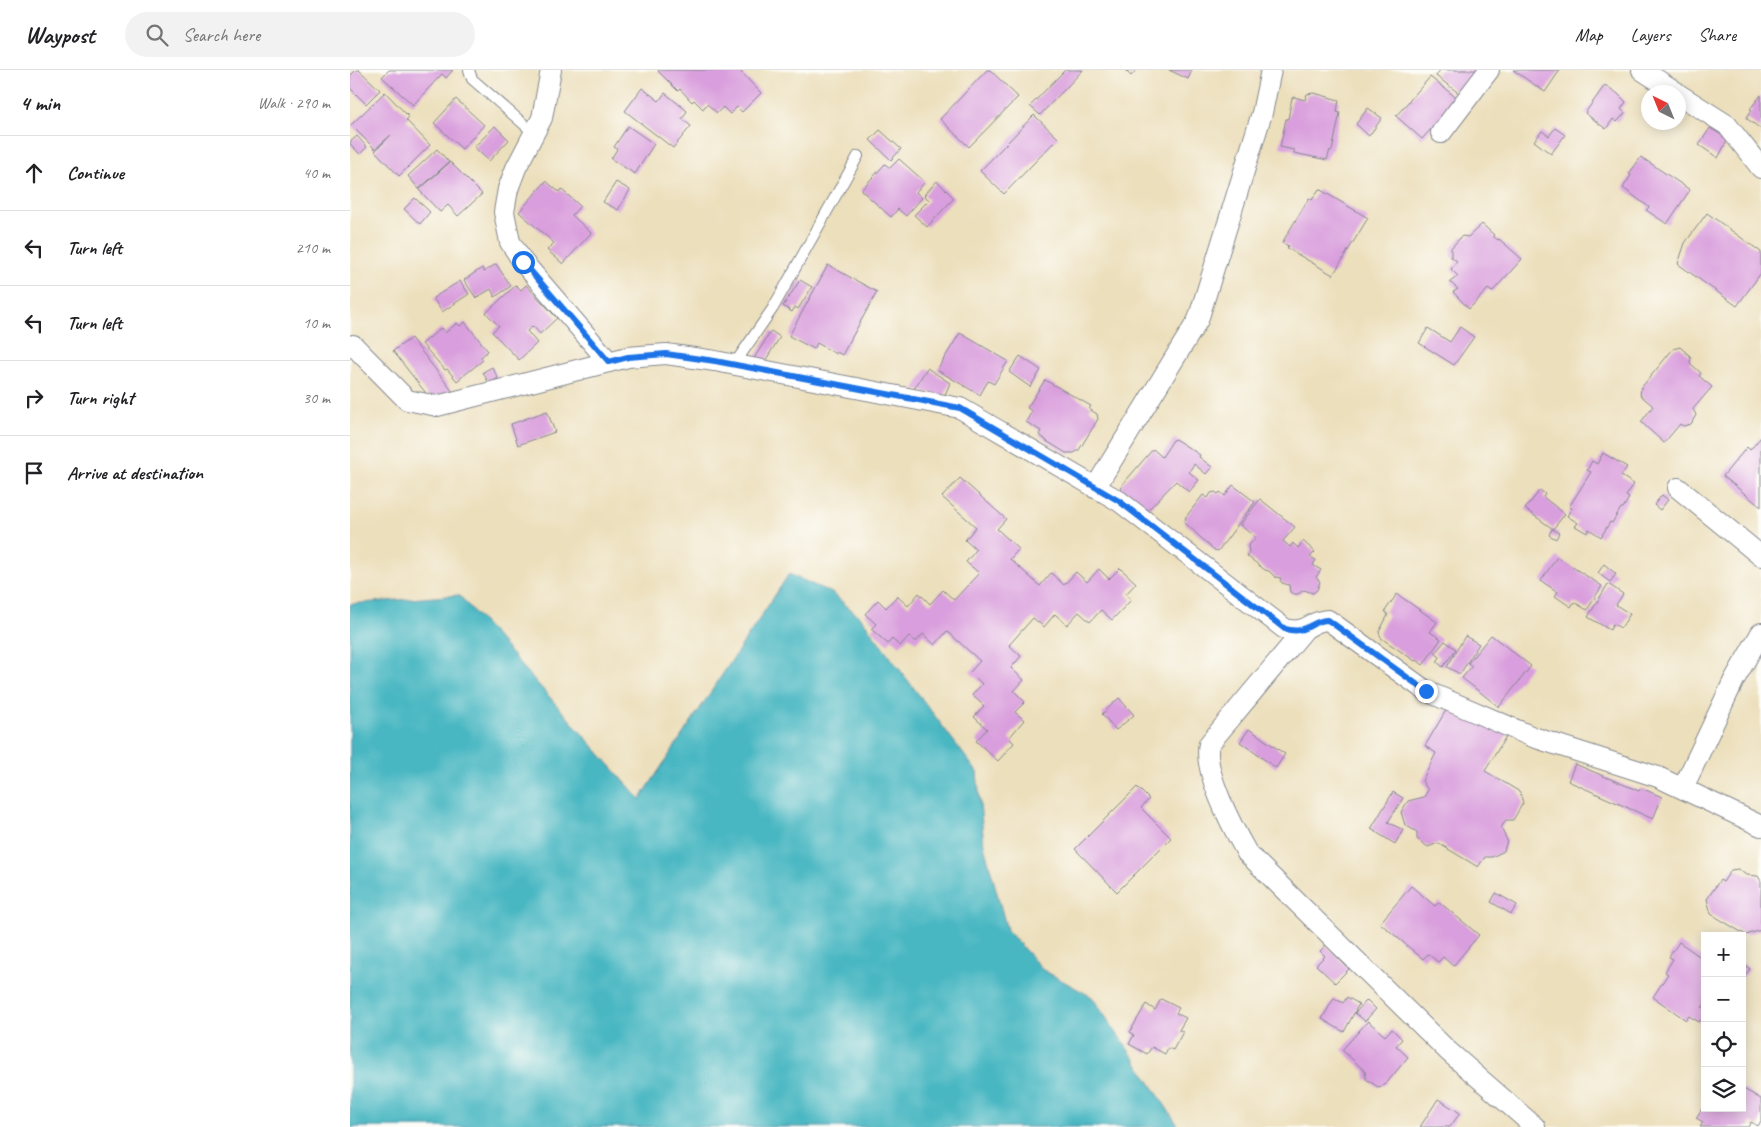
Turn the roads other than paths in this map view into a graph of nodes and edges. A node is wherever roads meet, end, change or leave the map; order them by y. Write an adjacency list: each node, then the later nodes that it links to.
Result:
1 (470, 70): 8 (lane)
2 (551, 70): 8 (street)
3 (1271, 70): 15 (street)
4 (1488, 70): 9 (street)
5 (1642, 70): 6 (street)
6 (1665, 85)
7 (1686, 99): 11 (street)
8 (534, 133): 13 (street)
9 (1441, 134)
10 (858, 156): 14 (lane)
11 (1761, 168)
12 (352, 345): 13 (street)
13 (609, 362): 14 (street)
14 (733, 366): 15 (street)
15 (1096, 488): 18 (street)
16 (1678, 488): 17 (street)
17 (1761, 556)
18 (1304, 630): 20 (street); 22 (street)
19 (1761, 633): 20 (street)
20 (1683, 788): 21 (street)
21 (1761, 826)
22 (1535, 1127)

